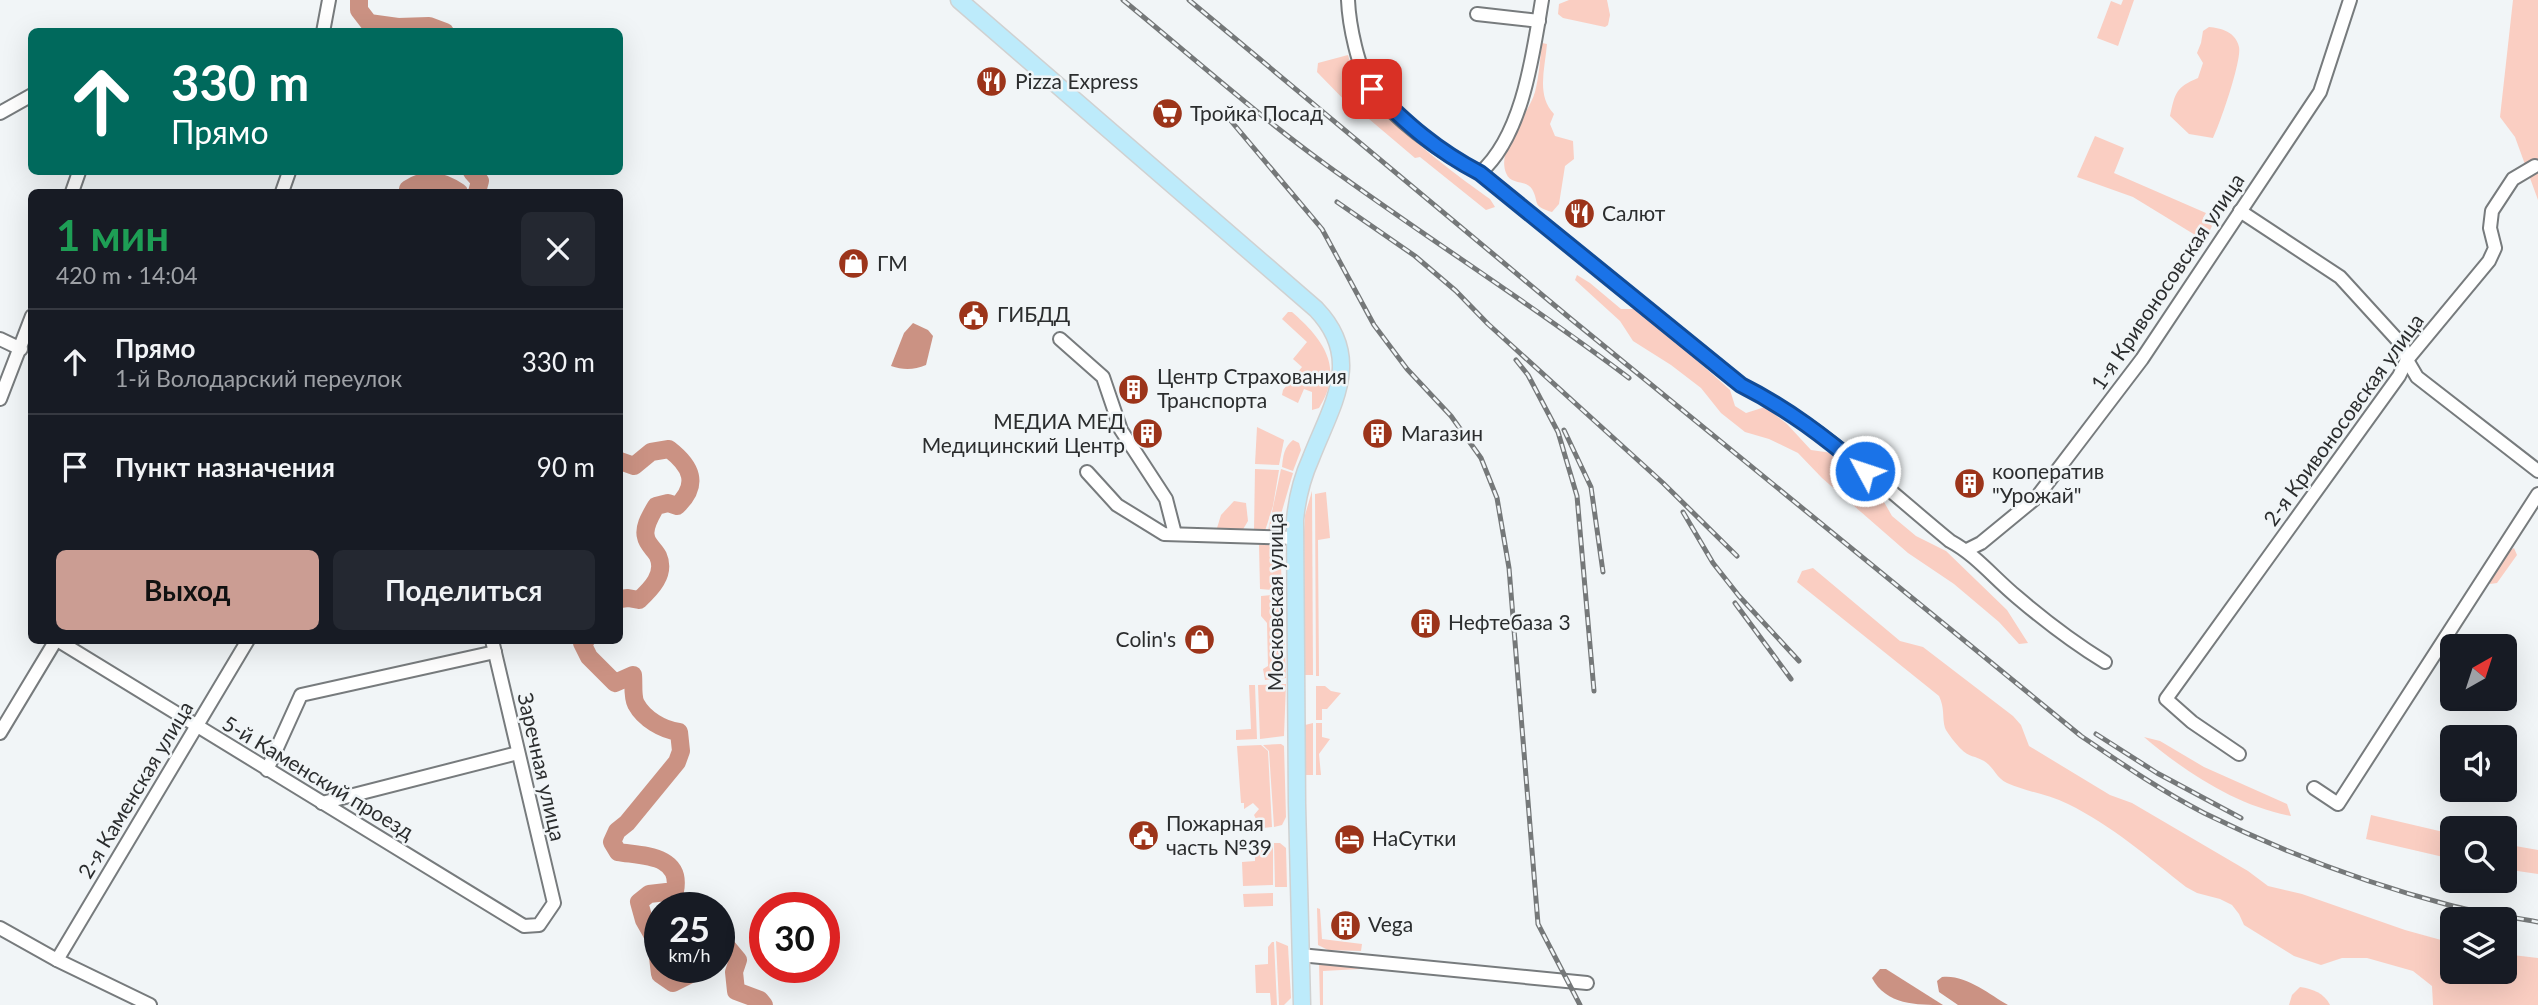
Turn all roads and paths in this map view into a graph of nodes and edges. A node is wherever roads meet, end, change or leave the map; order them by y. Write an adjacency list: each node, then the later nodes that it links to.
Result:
1 (328, 0): 8 (street)
2 (959, 0): 24 (main road, Московская улица)
3 (1349, 0): 12 (street)
4 (1542, 0): 7 (street)
5 (2350, 0): 13 (street, 1-я Кривоносовская улица)
6 (1477, 14): 7 (street)
7 (1539, 21): 12 (street)
8 (324, 28)
9 (28, 97): 10 (street)
10 (0, 113)
11 (2535, 166): 18 (street, 2-я Кривоносовская улица)
12 (1480, 173): 25 (street)
13 (2240, 211): 18 (street); 25 (street, 1-я Кривоносовская улица)
14 (28, 328): 17 (street)
15 (0, 339): 17 (street)
16 (1060, 340): 23 (street)
17 (21, 349): 19 (street)
18 (2407, 360): 20 (street); 34 (street, 2-я Кривоносовская улица)
19 (0, 399)
20 (2538, 471)
21 (1087, 472): 23 (street)
22 (2538, 494): 36 (street)
23 (1175, 534): 24 (street)
24 (1295, 538): 40 (main road, Московская улица)
25 (1967, 550): 30 (street)
26 (54, 644): 32 (street)
27 (63, 644): 31 (street, 5-й Каменский проезд)
28 (245, 644): 31 (street, 2-я Каменская улица)
29 (493, 646): 33 (street, Заречная улица); 35 (street)
30 (2105, 662)
31 (196, 726): 35 (street, 5-й Каменский проезд); 41 (street, 2-я Каменская улица)
32 (0, 733)
33 (518, 753): 37 (street); 38 (street, Заречная улица)
34 (2239, 754)
35 (267, 770): 37 (street, 5-й Каменский проезд)
36 (2314, 788)
37 (322, 803): 38 (street, 5-й Каменский проезд)
38 (554, 903)
39 (0, 928): 41 (street)
40 (1300, 954): 42 (street); 44 (main road, Московская улица)
41 (57, 960): 43 (street)
42 (1587, 983)
43 (150, 1005)
44 (1302, 1005)

